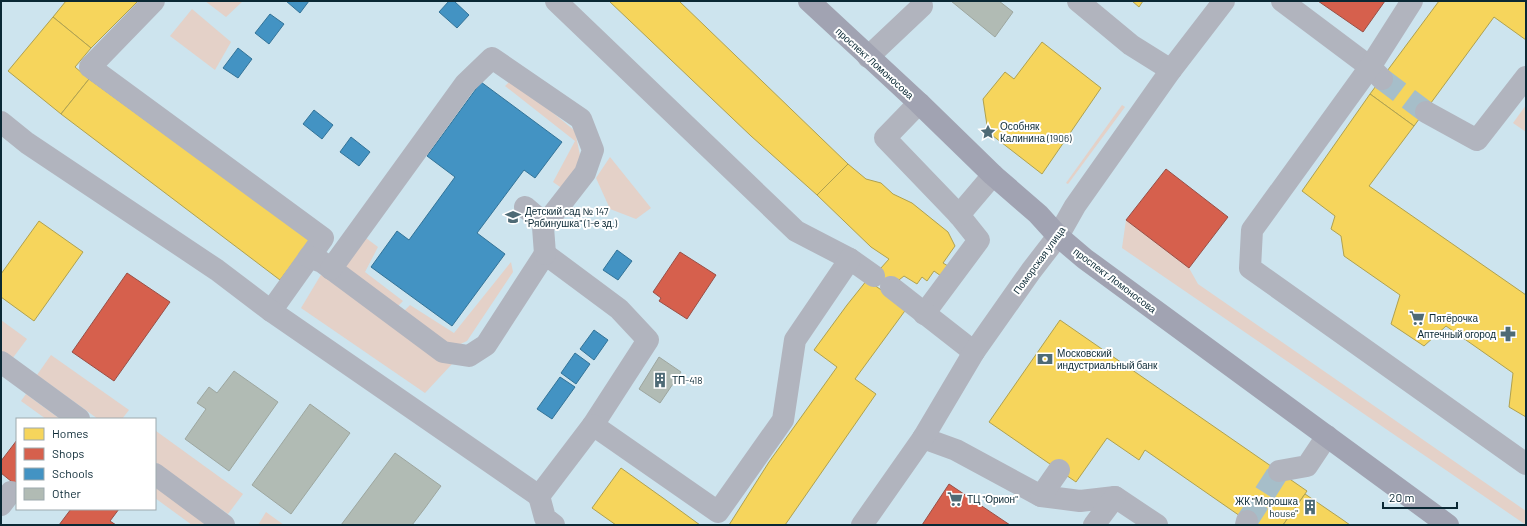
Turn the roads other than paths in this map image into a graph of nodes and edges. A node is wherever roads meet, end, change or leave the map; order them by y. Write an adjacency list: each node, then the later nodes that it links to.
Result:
1 (154, 1): 22 (street)
2 (556, 1): 23 (street)
3 (809, 1): 9 (main road, проспект Ломоносова)
4 (1078, 1): 10 (street)
5 (1224, 1): 10 (street, Поморская улица)
6 (1282, 1): 11 (street)
7 (1412, 1): 11 (street)
8 (922, 6): 9 (street)
9 (868, 57): 13 (main road, проспект Ломоносова)
10 (1171, 70): 20 (street, Поморская улица)
11 (1376, 73): 33 (street)
12 (1526, 78): 14 (street)
13 (919, 103): 16 (main road, проспект Ломоносова); 18 (street)
14 (1426, 112)
15 (1, 122): 25 (street)
16 (993, 175): 18 (street); 20 (main road, проспект Ломоносова)
17 (525, 207): 19 (street)
18 (959, 215): 26 (street)
19 (545, 224): 21 (street); 24 (street)
20 (1058, 236): 27 (street, Поморская улица); 31 (main road, проспект Ломоносова)
21 (545, 254): 24 (street); 30 (street)
22 (309, 257): 24 (street); 25 (street)
23 (850, 259): 26 (street); 30 (street)
24 (331, 269)
25 (271, 311): 37 (street)
26 (924, 314): 27 (street)
27 (974, 352): 32 (street, Поморская улица)
28 (1, 362): 29 (street)
29 (78, 418)
30 (593, 425): 37 (street)
31 (1327, 436): 35 (street); 40 (main road, проспект Ломоносова)
32 (923, 438): 38 (street); 43 (street, Поморская улица)
33 (1526, 464)
34 (1059, 470): 38 (street)
35 (1279, 471)
36 (156, 475): 41 (street)
37 (539, 496): 42 (street)
38 (1041, 496): 39 (street)
39 (1115, 496): 44 (street); 45 (street)
40 (1438, 522)
41 (224, 525)
42 (554, 525)
43 (862, 525)
44 (1094, 525)
45 (1156, 525)

